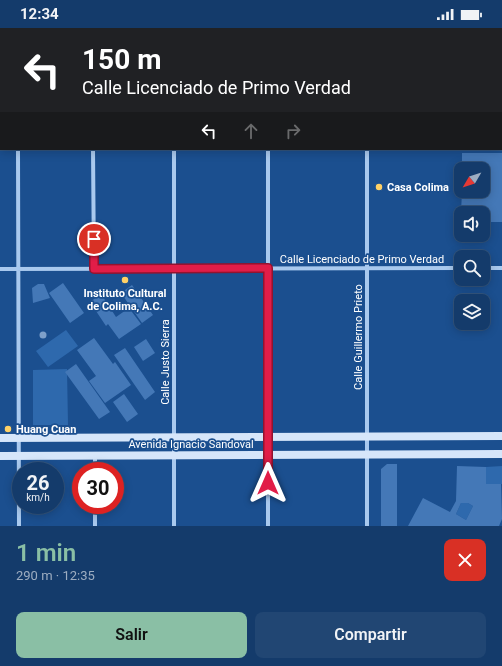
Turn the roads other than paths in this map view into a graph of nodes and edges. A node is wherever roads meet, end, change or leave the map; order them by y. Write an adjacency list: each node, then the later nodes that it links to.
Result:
1 (18, 150): 12 (street)
2 (93, 150): 13 (street)
3 (174, 150): 14 (street, Calle Justo Sierra)
4 (268, 150): 6 (street)
5 (367, 150): 7 (street, Calle Guillermo Prieto)
6 (268, 268): 7 (street, Calle Licenciado de Primo Verdad); 14 (street, Calle Licenciado de Primo Verdad); 18 (street)
7 (367, 268): 8 (street, Calle Licenciado de Primo Verdad); 15 (street, Calle Guillermo Prieto)
8 (454, 268)
9 (490, 268): 10 (street)
10 (502, 268)
11 (0, 269): 12 (street, Calle Licenciado de Primo Verdad)
12 (18, 269): 13 (street, Calle Licenciado de Primo Verdad); 20 (street)
13 (94, 269): 14 (street, Calle Licenciado de Primo Verdad)
14 (174, 269): 17 (street, Calle Justo Sierra)
15 (367, 436): 16 (main road, Avenida Ignacio Sandoval); 18 (main road, Avenida Ignacio Sandoval); 21 (street, Calle Guillermo Prieto)
16 (502, 436)
17 (174, 437): 18 (main road, Avenida Ignacio Sandoval); 20 (main road, Avenida Ignacio Sandoval); 23 (street, Calle Justo Sierra)
18 (268, 437): 24 (street)
19 (0, 438): 20 (main road, Avenida Ignacio Sandoval)
20 (18, 438): 26 (street)
21 (367, 454): 22 (main road, Avenida Ignacio Sandoval); 24 (main road, Avenida Ignacio Sandoval); 34 (street, Calle Guillermo Prieto)
22 (502, 454)
23 (174, 455): 24 (main road, Avenida Ignacio Sandoval); 27 (main road, Avenida Ignacio Sandoval); 32 (street, Calle Justo Sierra)
24 (268, 455): 33 (street)
25 (0, 456): 26 (main road, Avenida Ignacio Sandoval)
26 (18, 456): 27 (main road, Avenida Ignacio Sandoval); 30 (street)
27 (95, 456): 28 (street)
28 (95, 462)
29 (95, 514): 31 (street)
30 (19, 526)
31 (95, 526)
32 (174, 526)
33 (268, 526)
34 (367, 526)

